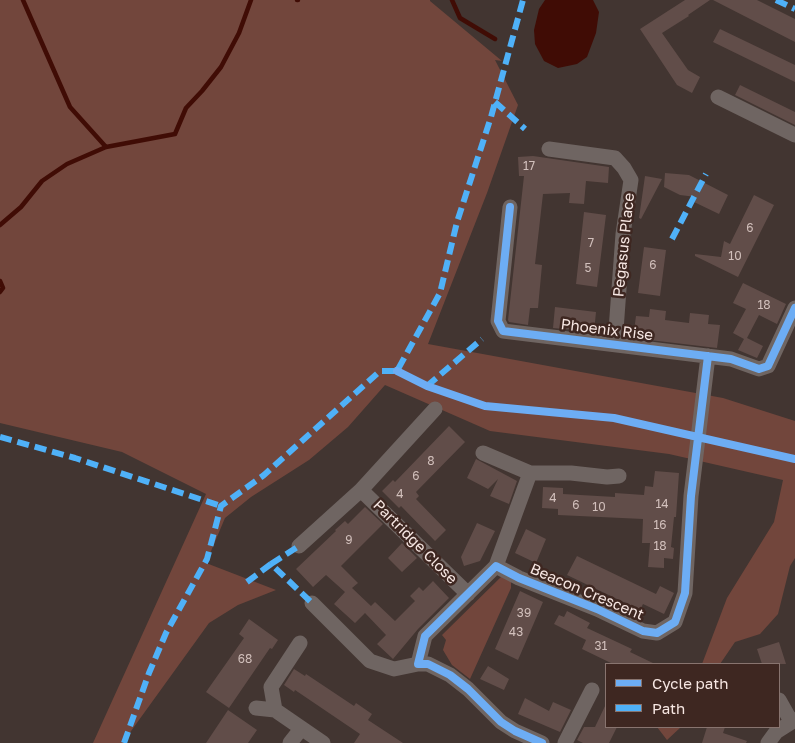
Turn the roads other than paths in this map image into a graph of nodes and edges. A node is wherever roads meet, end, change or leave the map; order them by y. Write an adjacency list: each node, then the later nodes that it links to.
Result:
1 (718, 97): 2 (street)
2 (795, 135)
3 (549, 149): 6 (street, Pegasus Place)
4 (510, 207): 6 (street, Phoenix Rise)
5 (795, 308): 7 (street, Phoenix Rise)
6 (615, 344): 7 (street, Phoenix Rise)
7 (708, 356): 14 (street, Beacon Crescent)
8 (435, 409): 12 (street, Partridge Close)
9 (484, 453): 10 (street)
10 (530, 473): 11 (street); 14 (street)
11 (619, 476)
12 (361, 490): 13 (street, Partridge Close); 15 (street, Partridge Close)
13 (299, 546)
14 (496, 566): 15 (street)
15 (468, 594): 18 (street)
16 (312, 603): 18 (street)
17 (300, 643): 22 (street)
18 (418, 664): 27 (street)
19 (592, 690): 28 (street)
20 (780, 702): 23 (street)
21 (256, 708): 22 (street)
22 (275, 710): 24 (street)
23 (793, 721): 29 (street)
24 (302, 729): 25 (street); 26 (street)
25 (290, 743)
26 (323, 743)
27 (542, 743)
28 (565, 743)
29 (768, 743)

